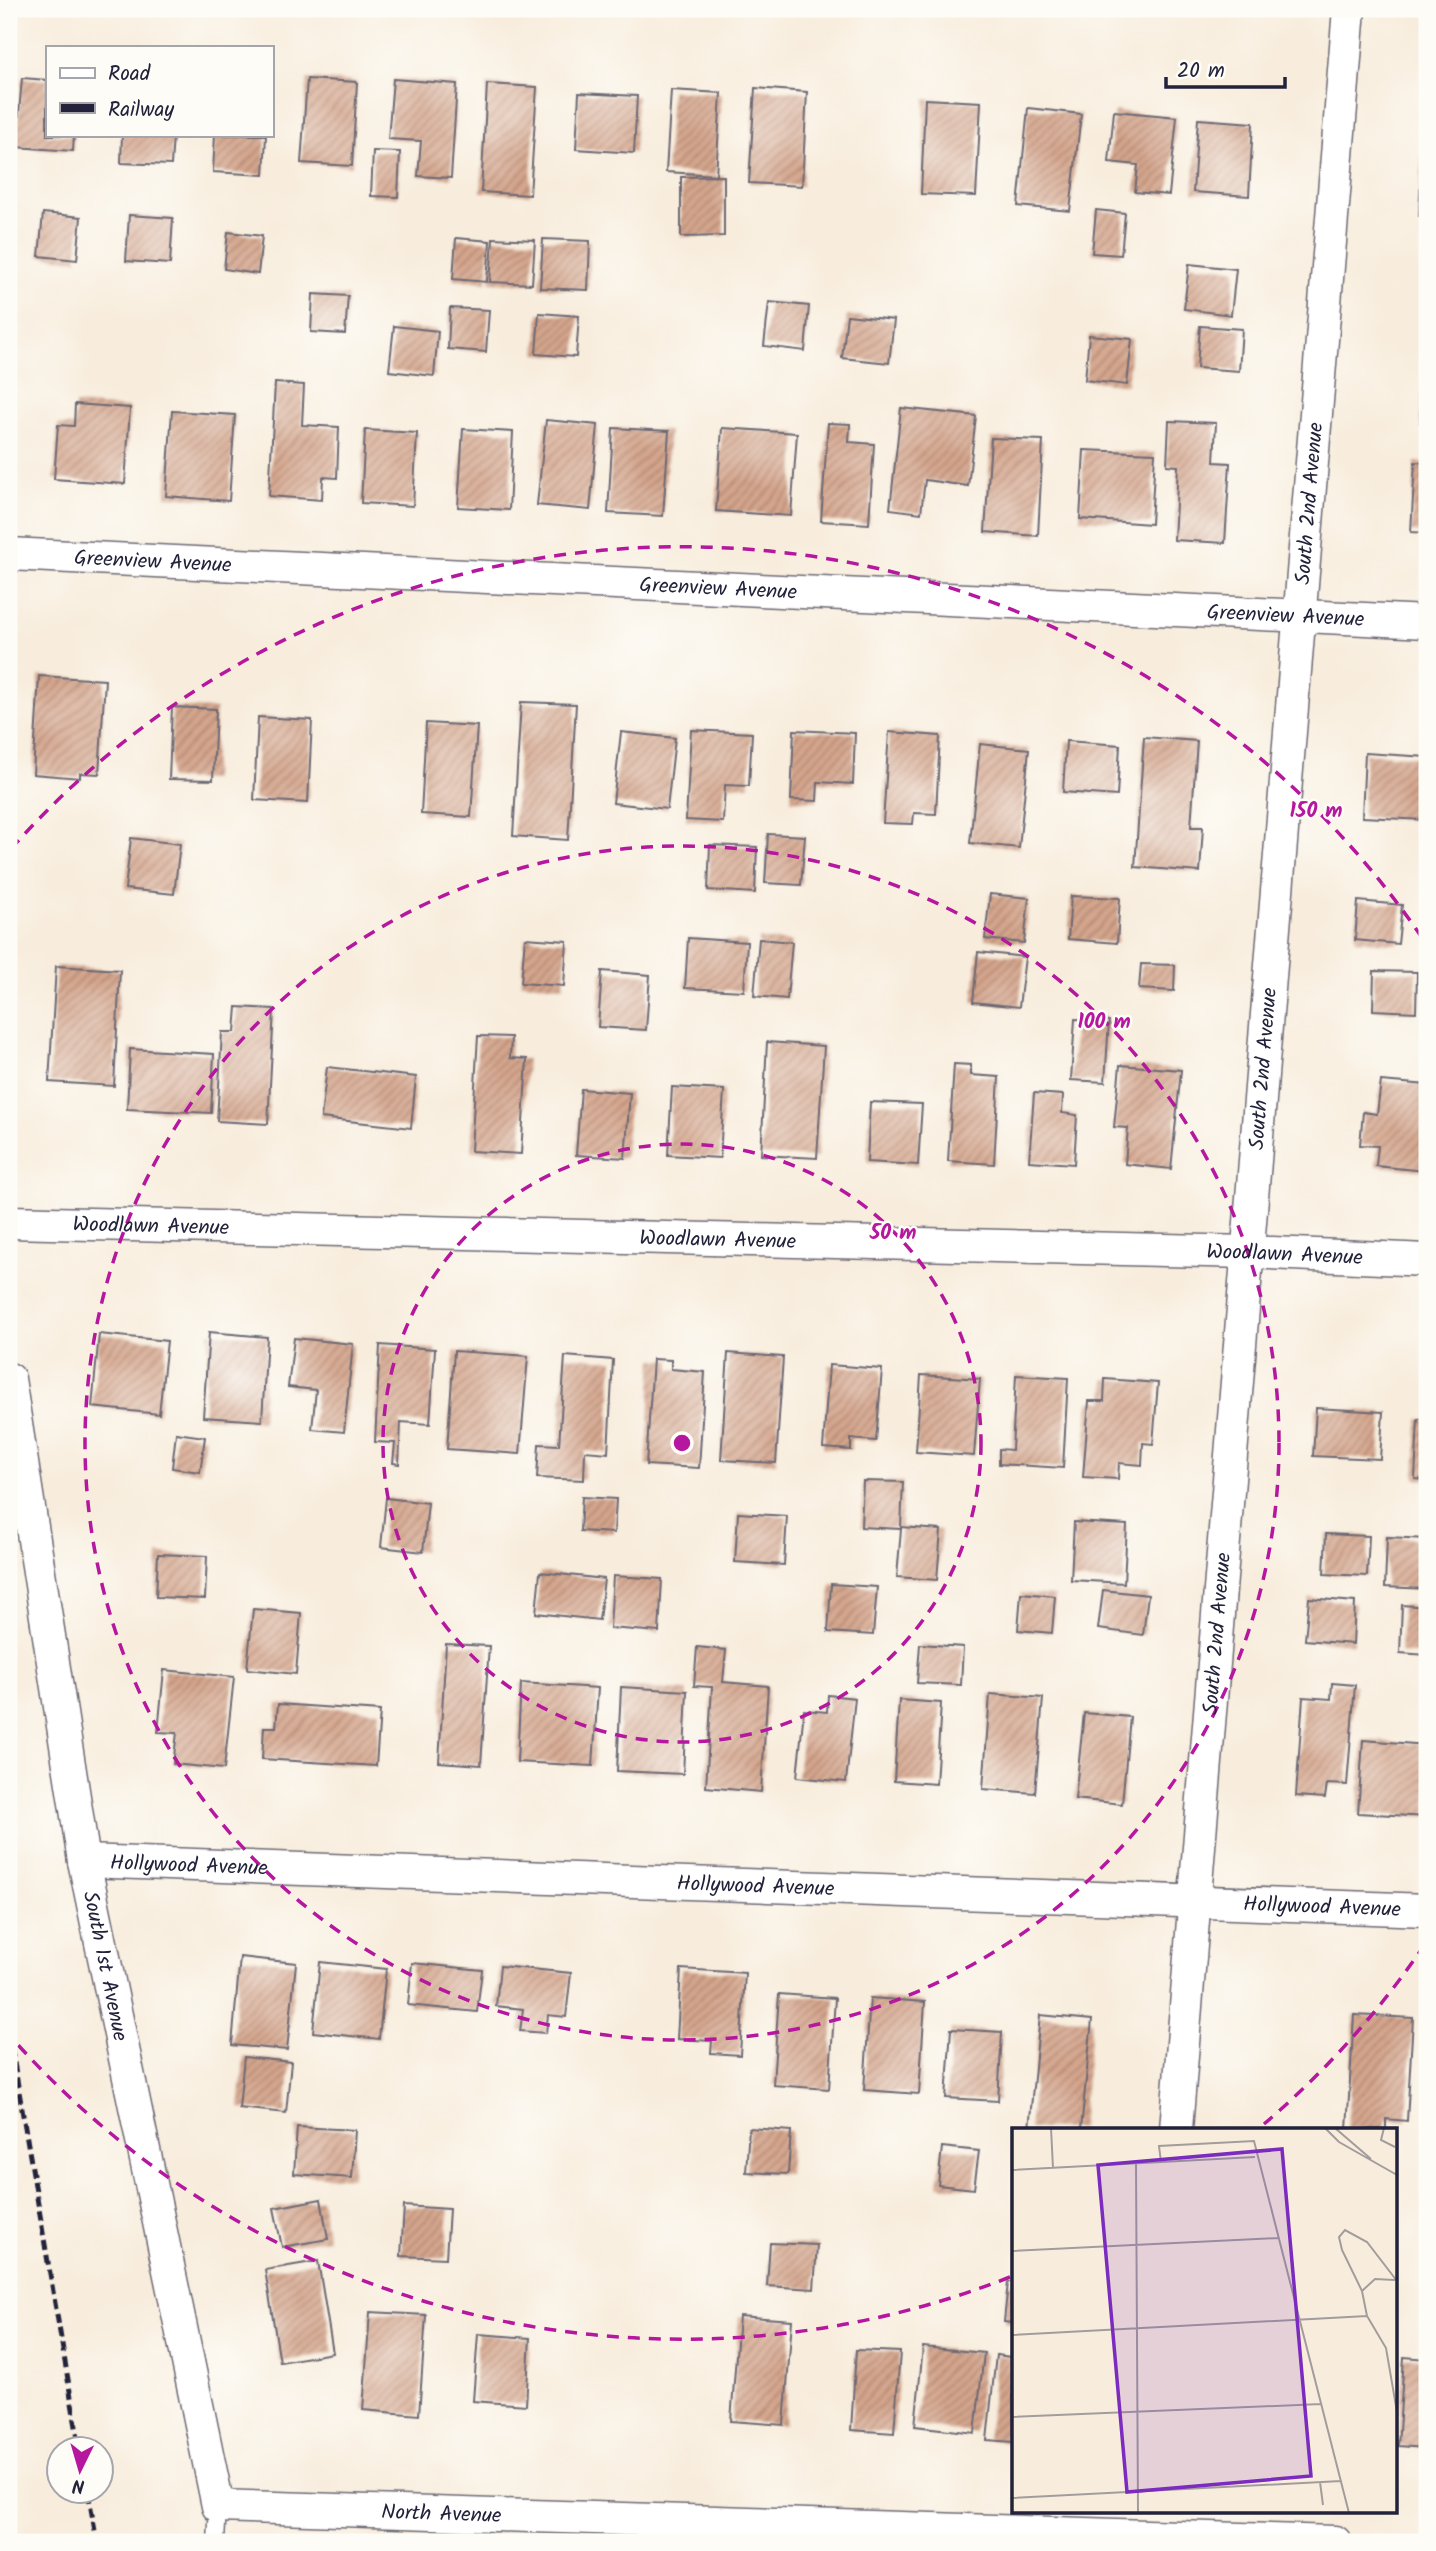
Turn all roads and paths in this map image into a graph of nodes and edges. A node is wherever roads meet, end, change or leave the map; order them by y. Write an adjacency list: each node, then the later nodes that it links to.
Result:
1 (1349, 9): 3 (street, South 2nd Avenue)
2 (9, 554): 3 (street, Greenview Avenue)
3 (1300, 616): 4 (street, Greenview Avenue); 6 (street, South 2nd Avenue)
4 (1427, 622)
5 (9, 1222): 6 (street, Woodlawn Avenue)
6 (1248, 1252): 7 (street, Woodlawn Avenue); 10 (street, South 2nd Avenue)
7 (1427, 1260)
8 (9, 1379): 9 (street, South 1st Avenue)
9 (84, 1861): 10 (street, Hollywood Avenue); 13 (street, South 1st Avenue)
10 (1194, 1900): 11 (street, Hollywood Avenue); 12 (street, South 2nd Avenue)
11 (1427, 1910)
12 (1175, 2128)
13 (218, 2505): 15 (street, North Avenue); 16 (lane)
14 (1143, 2523): 15 (street, North Avenue); 17 (street, North Avenue)
15 (950, 2536)
16 (216, 2542)
17 (1335, 2542)

